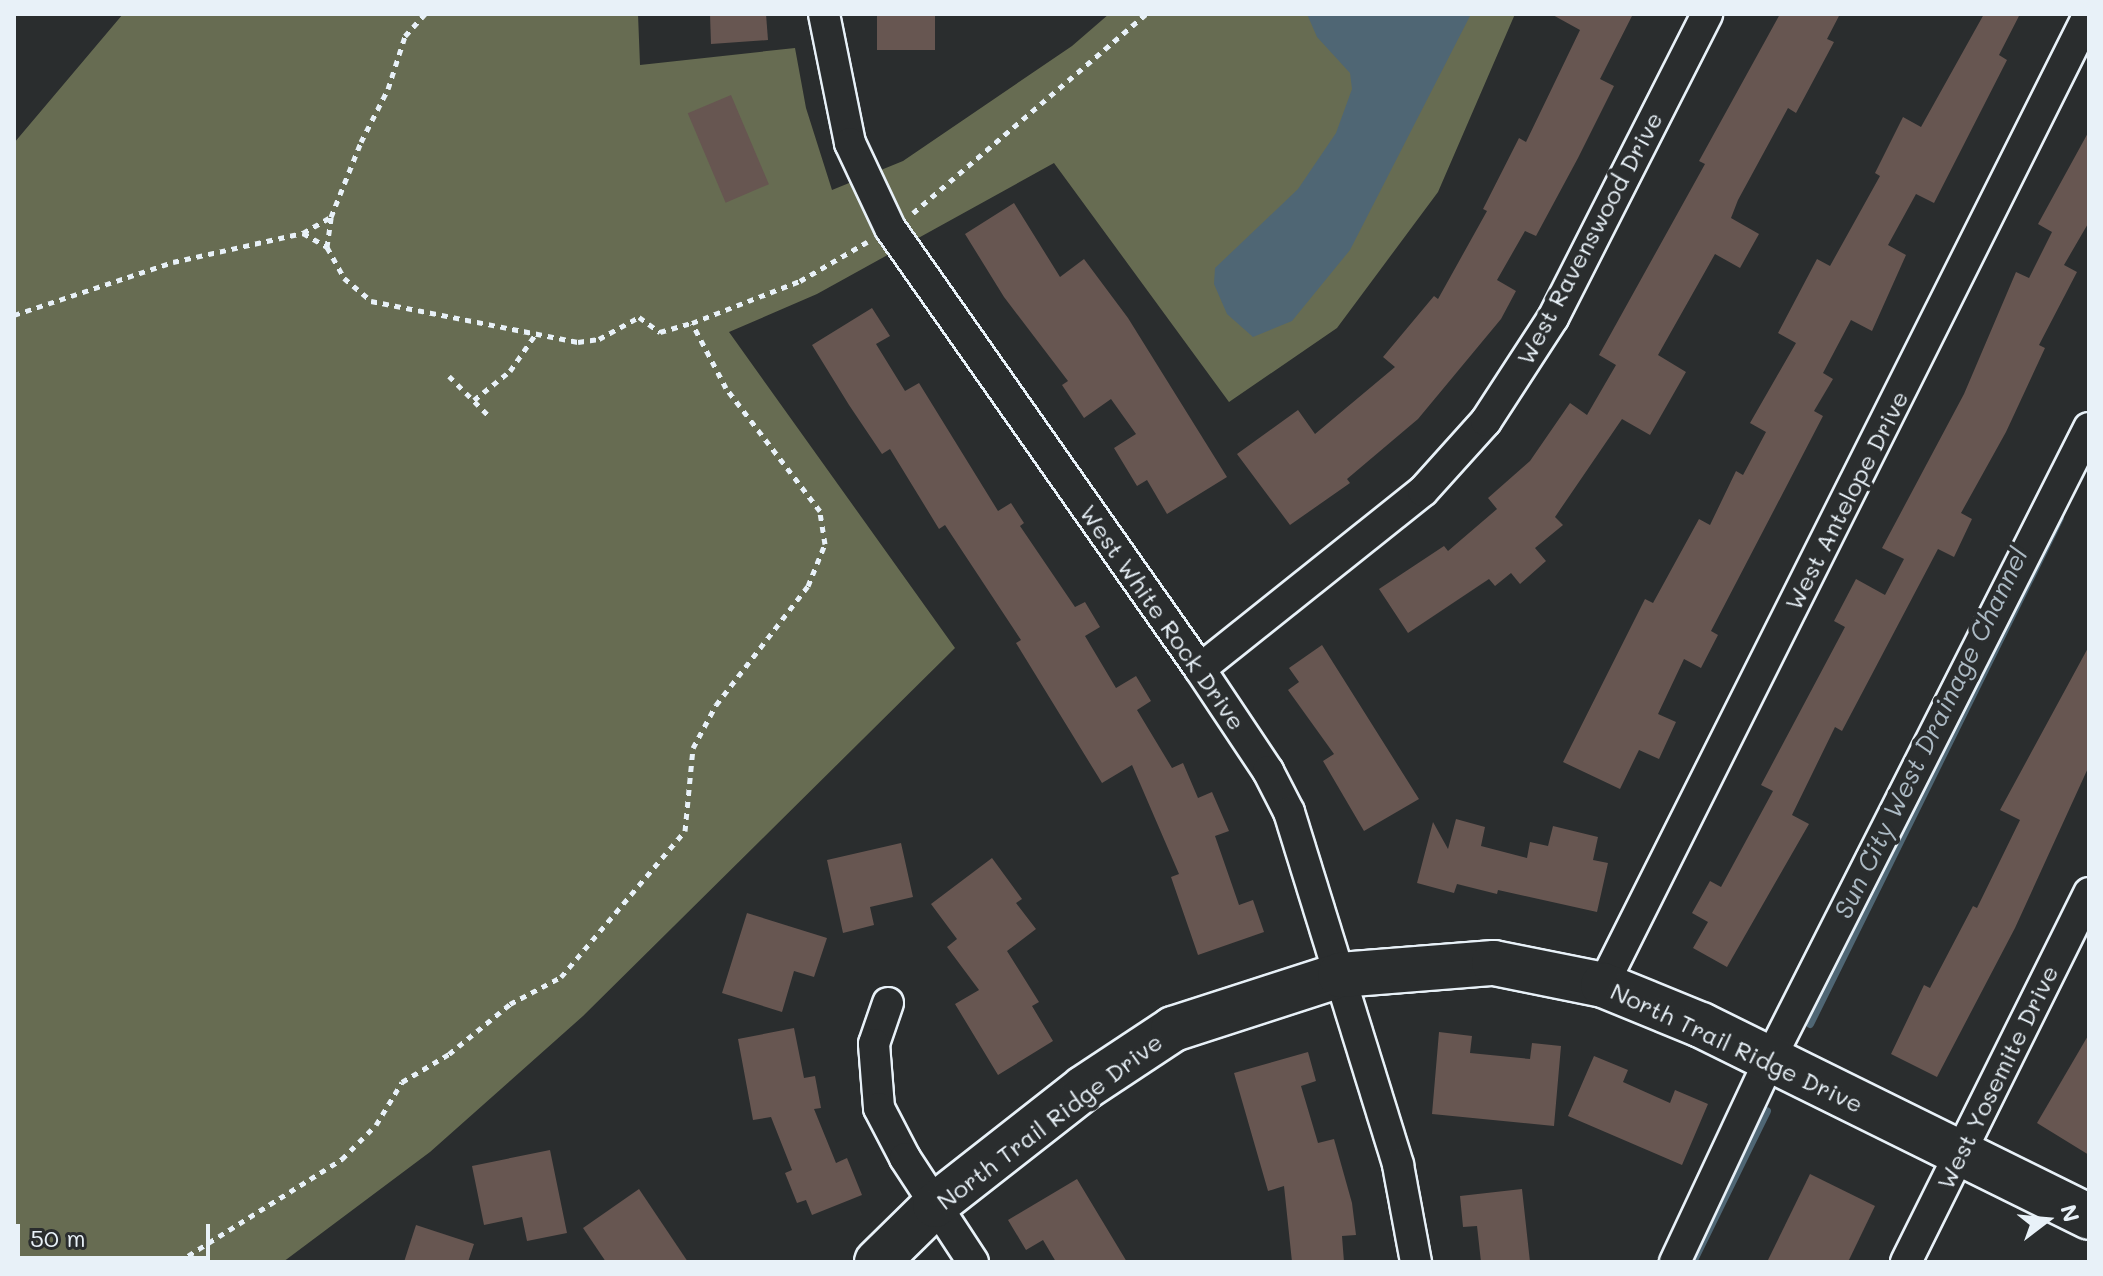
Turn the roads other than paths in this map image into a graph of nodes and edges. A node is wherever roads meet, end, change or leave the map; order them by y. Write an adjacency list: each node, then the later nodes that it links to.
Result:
1 (824, 14): 5 (street, West White Rock Drive)
2 (1707, 14): 5 (street, West Ravenswood Drive)
3 (2089, 14): 8 (street, West Antelope Drive)
4 (2089, 428): 10 (street)
5 (1200, 669): 7 (street, West White Rock Drive)
6 (2089, 893): 11 (street, West Yosemite Drive)
7 (1340, 975): 8 (street, North Trail Ridge Drive); 12 (street, North Trail Ridge Drive); 16 (street, West White Rock Drive)
8 (1603, 985): 10 (street, North Trail Ridge Drive)
9 (888, 1003): 12 (street)
10 (1785, 1067): 11 (street, North Trail Ridge Drive); 17 (street)
11 (1960, 1150): 13 (street, North Trail Ridge Drive); 18 (street, West Yosemite Drive)
12 (935, 1205): 14 (street, North Trail Ridge Drive); 15 (street)
13 (2089, 1217)
14 (877, 1262)
15 (973, 1262)
16 (1416, 1262)
17 (1675, 1262)
18 (1906, 1262)

